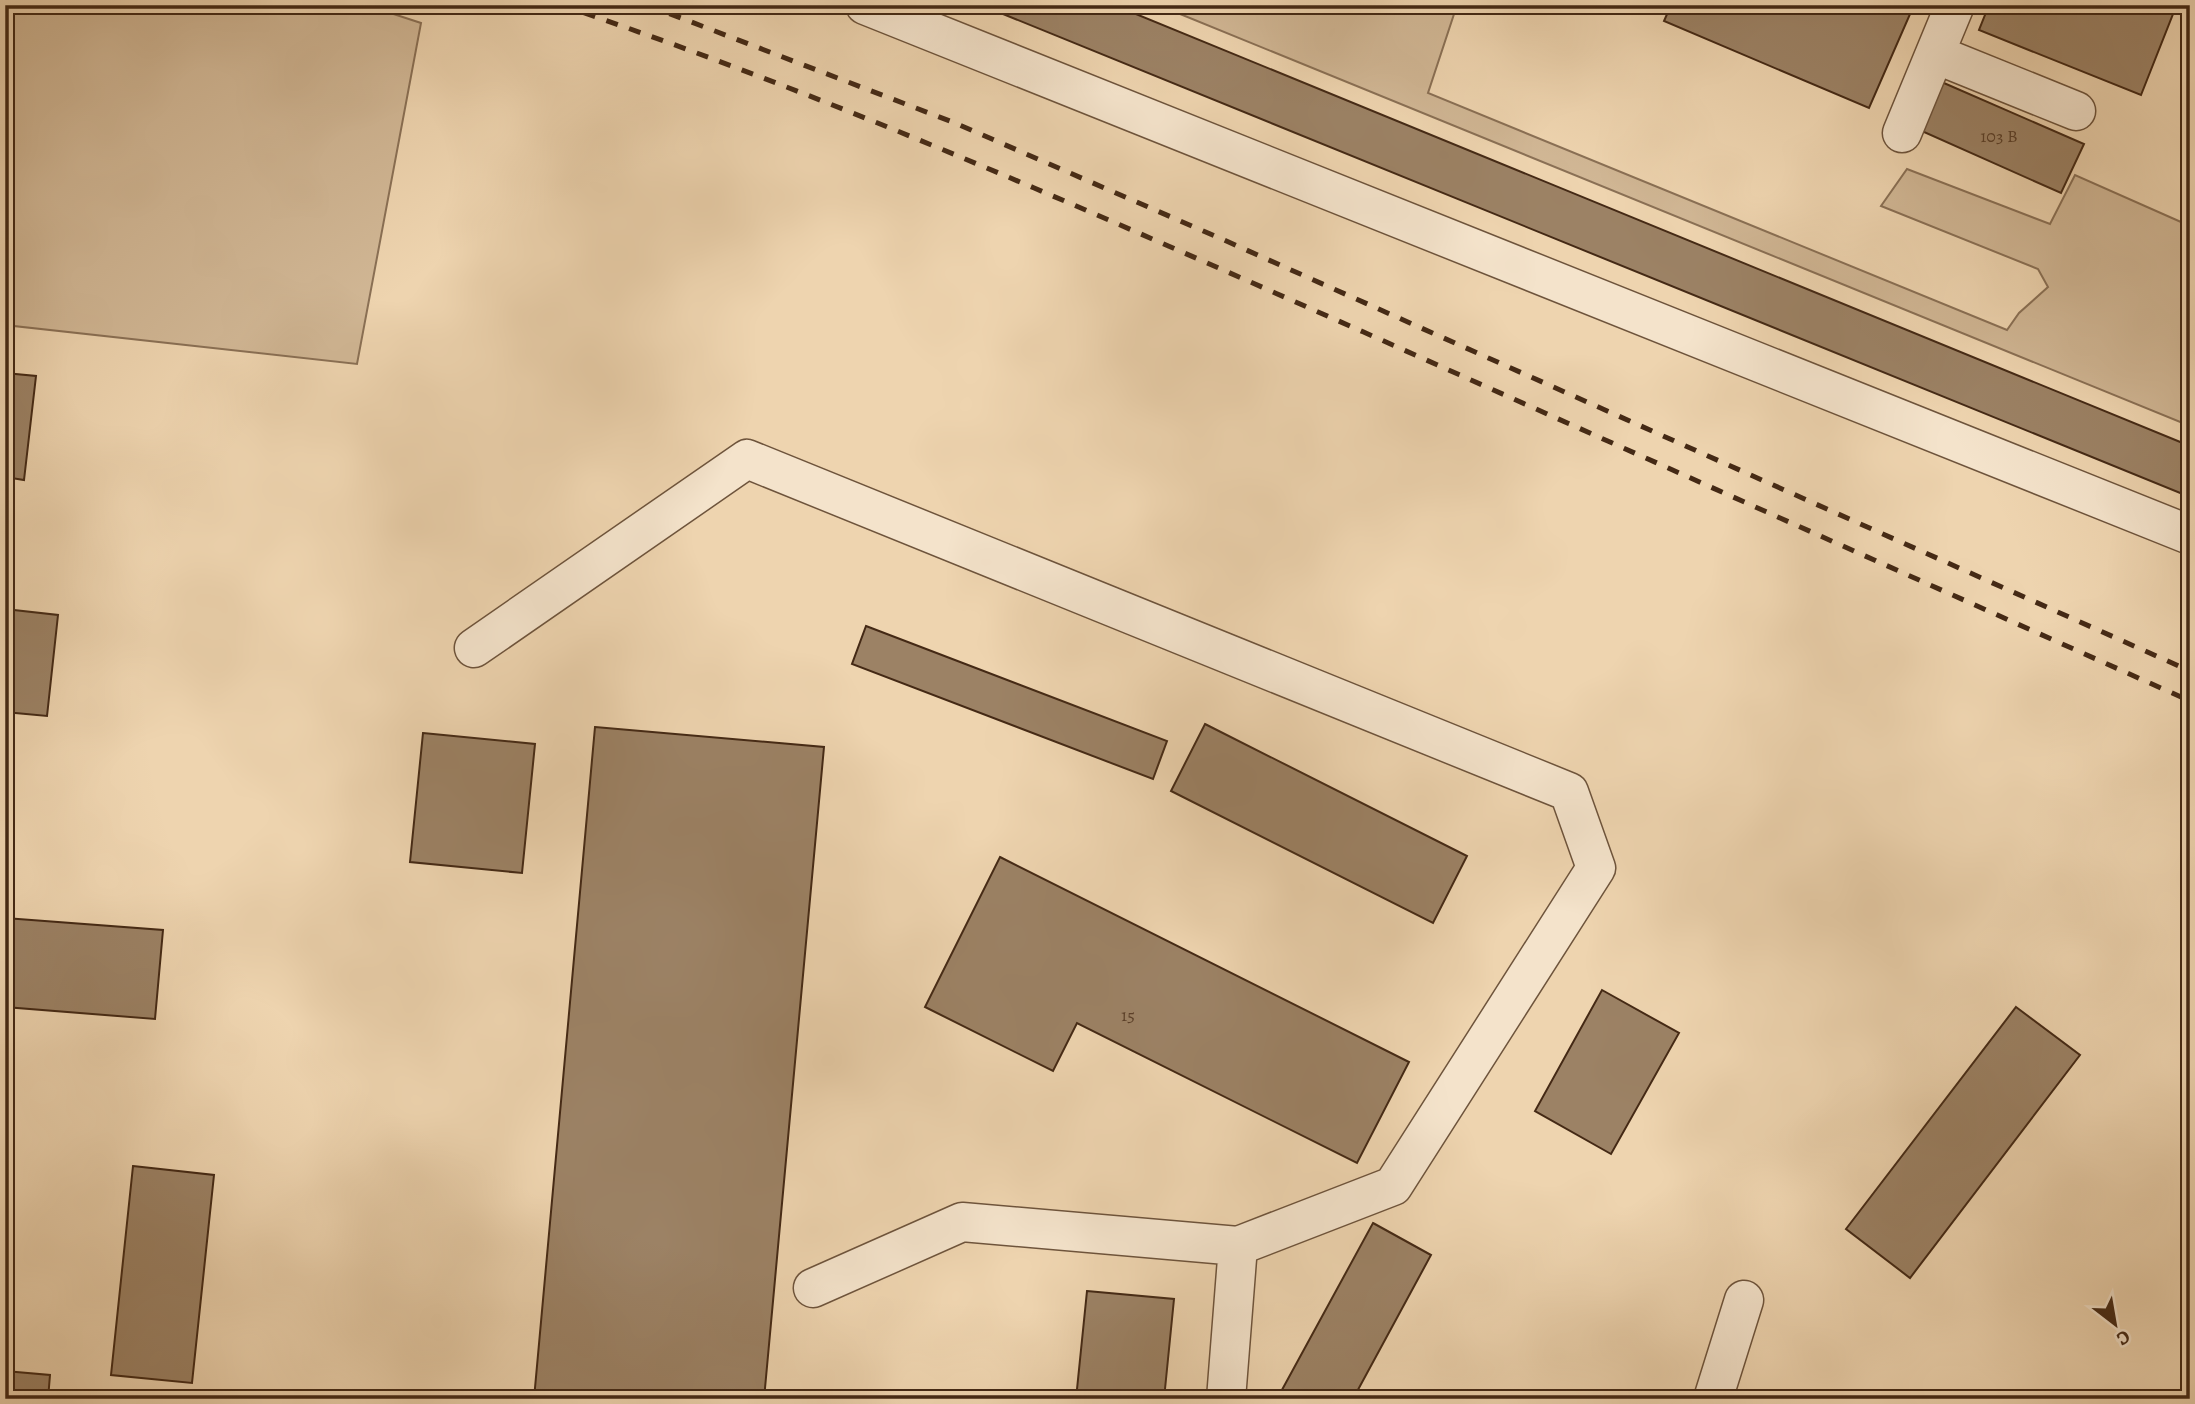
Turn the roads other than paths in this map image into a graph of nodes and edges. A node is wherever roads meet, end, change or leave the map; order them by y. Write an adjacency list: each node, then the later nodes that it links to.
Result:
1 (865, 5): 6 (lane)
2 (1955, 5): 3 (lane)
3 (1935, 54): 4 (lane); 5 (lane)
4 (2076, 111)
5 (1902, 133)
6 (2190, 535)
7 (474, 648): 8 (lane)
8 (1238, 1246): 9 (lane); 11 (lane)
9 (813, 1288)
10 (1744, 1300): 12 (lane)
11 (1226, 1399)
12 (1713, 1399)

